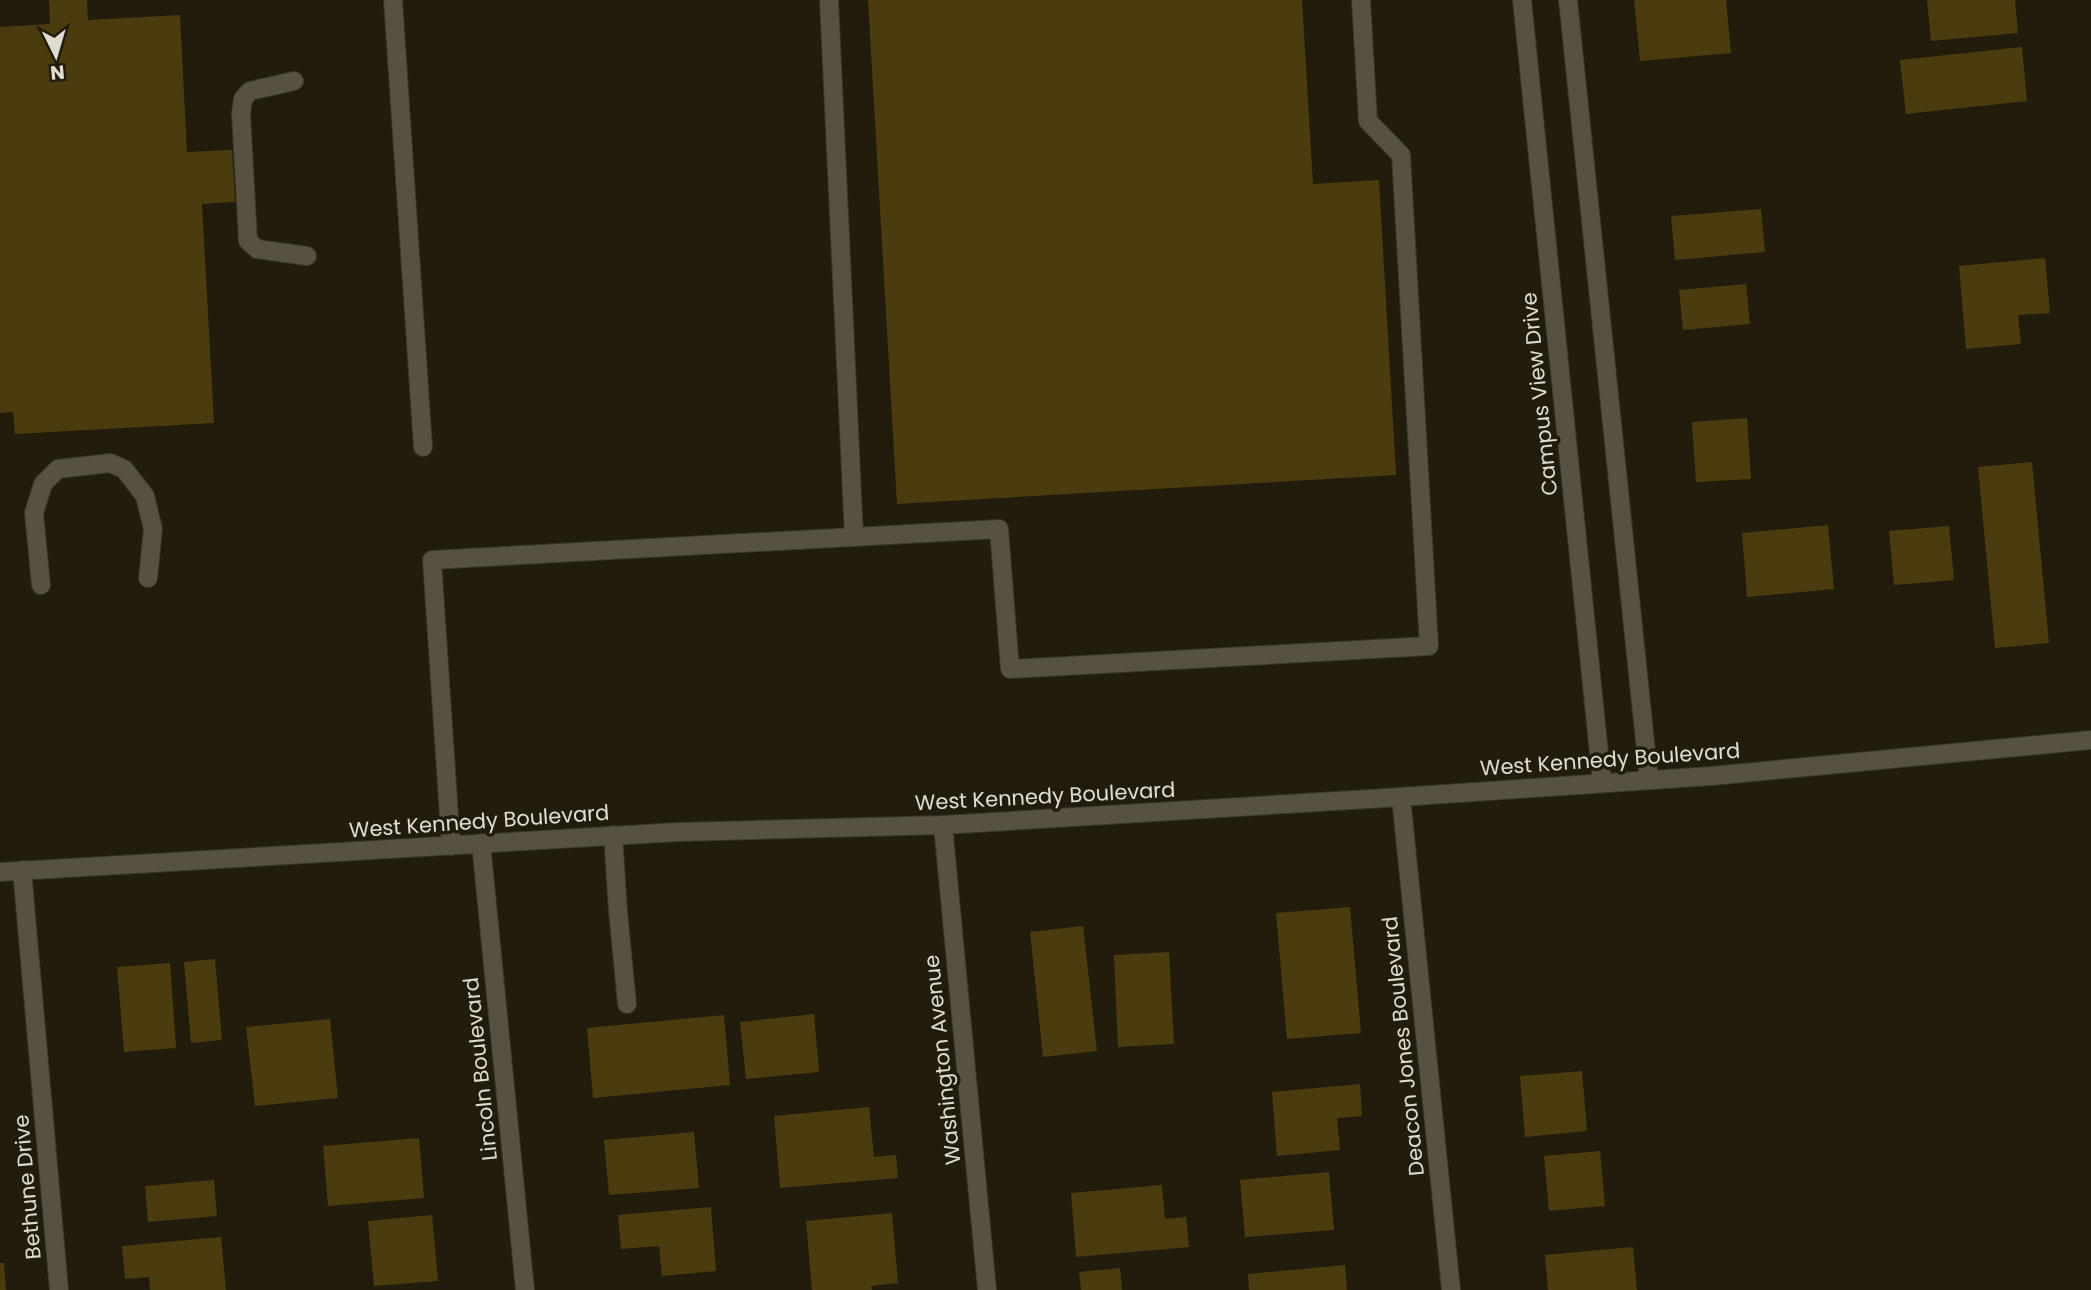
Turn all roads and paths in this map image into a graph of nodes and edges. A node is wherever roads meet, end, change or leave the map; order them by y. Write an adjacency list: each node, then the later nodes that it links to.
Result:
1 (393, 0): 8 (street)
2 (829, 0): 9 (street)
3 (1362, 0): 9 (street)
4 (1522, 0): 14 (street, Campus View Drive)
5 (1568, 0): 13 (street)
6 (294, 82): 7 (street)
7 (307, 256)
8 (423, 447)
9 (854, 537): 19 (street)
10 (148, 578): 11 (street)
11 (41, 585)
12 (2091, 740): 13 (street, West Kennedy Boulevard)
13 (1649, 780): 14 (street, West Kennedy Boulevard)
14 (1602, 783): 15 (street, West Kennedy Boulevard)
15 (1401, 797): 16 (street, West Kennedy Boulevard); 26 (street, Deacon Jones Boulevard)
16 (943, 825): 17 (street, West Kennedy Boulevard); 25 (street, Washington Avenue)
17 (613, 835): 18 (street, West Kennedy Boulevard); 22 (street)
18 (481, 843): 19 (street, West Kennedy Boulevard); 24 (street, Lincoln Boulevard)
19 (452, 846): 20 (street, West Kennedy Boulevard)
20 (22, 870): 21 (street, West Kennedy Boulevard); 23 (street, Bethune Drive)
21 (0, 872)
22 (627, 1004)
23 (59, 1290)
24 (525, 1290)
25 (987, 1290)
26 (1451, 1290)

